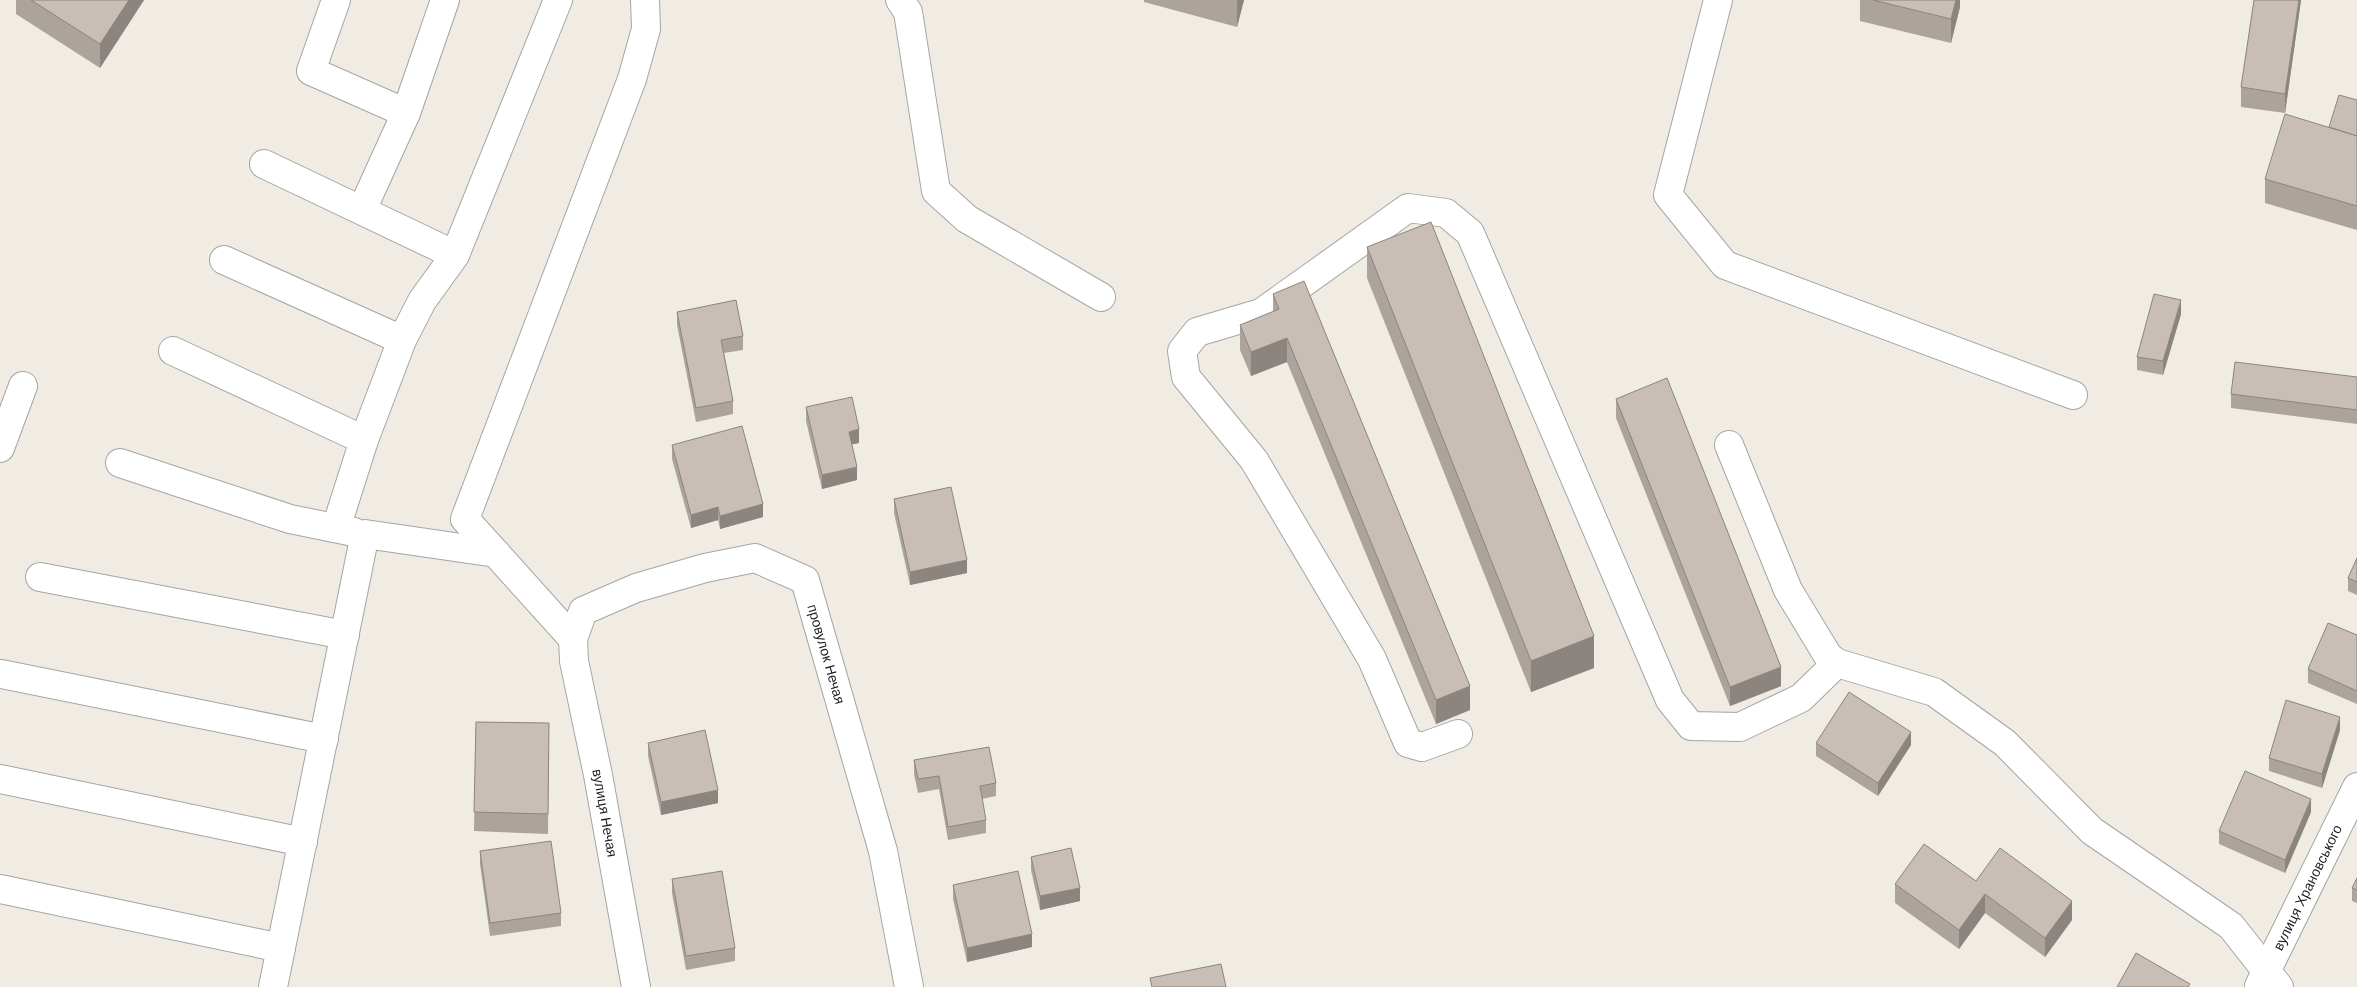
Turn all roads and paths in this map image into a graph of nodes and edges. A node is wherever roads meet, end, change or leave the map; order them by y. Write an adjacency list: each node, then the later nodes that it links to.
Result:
1 (336, 0): 7 (street)
2 (445, 0): 7 (street)
3 (558, 0): 10 (street)
4 (645, 0): 23 (street)
5 (900, 0): 12 (street)
6 (1718, 0): 16 (street)
7 (406, 113): 9 (street)
8 (264, 164): 9 (street)
9 (362, 210): 10 (street)
10 (455, 255): 13 (street)
11 (224, 260): 13 (street)
12 (1101, 297)
13 (402, 340): 17 (street)
14 (173, 351): 17 (street)
15 (23, 386): 19 (street)
16 (2073, 395)
17 (364, 440): 21 (street)
18 (1729, 445): 27 (street)
19 (0, 448)
20 (120, 463): 21 (street)
21 (336, 528): 22 (street)
22 (365, 534): 23 (street); 25 (street)
23 (496, 553): 26 (street)
24 (40, 577): 25 (street)
25 (345, 635): 30 (street)
26 (573, 639): 38 (street, вулиця Нечая); 39 (street, провулок Нечая)
27 (1837, 663): 29 (street); 36 (street)
28 (1, 674): 30 (street)
29 (1458, 734)
30 (324, 739): 33 (street)
31 (0, 780): 33 (street)
32 (2357, 787): 36 (street, вулиця Храновського)
33 (303, 842): 35 (street)
34 (0, 889): 35 (street)
35 (281, 948): 37 (street)
36 (2268, 982)
37 (273, 987)
38 (636, 987)
39 (909, 987)

